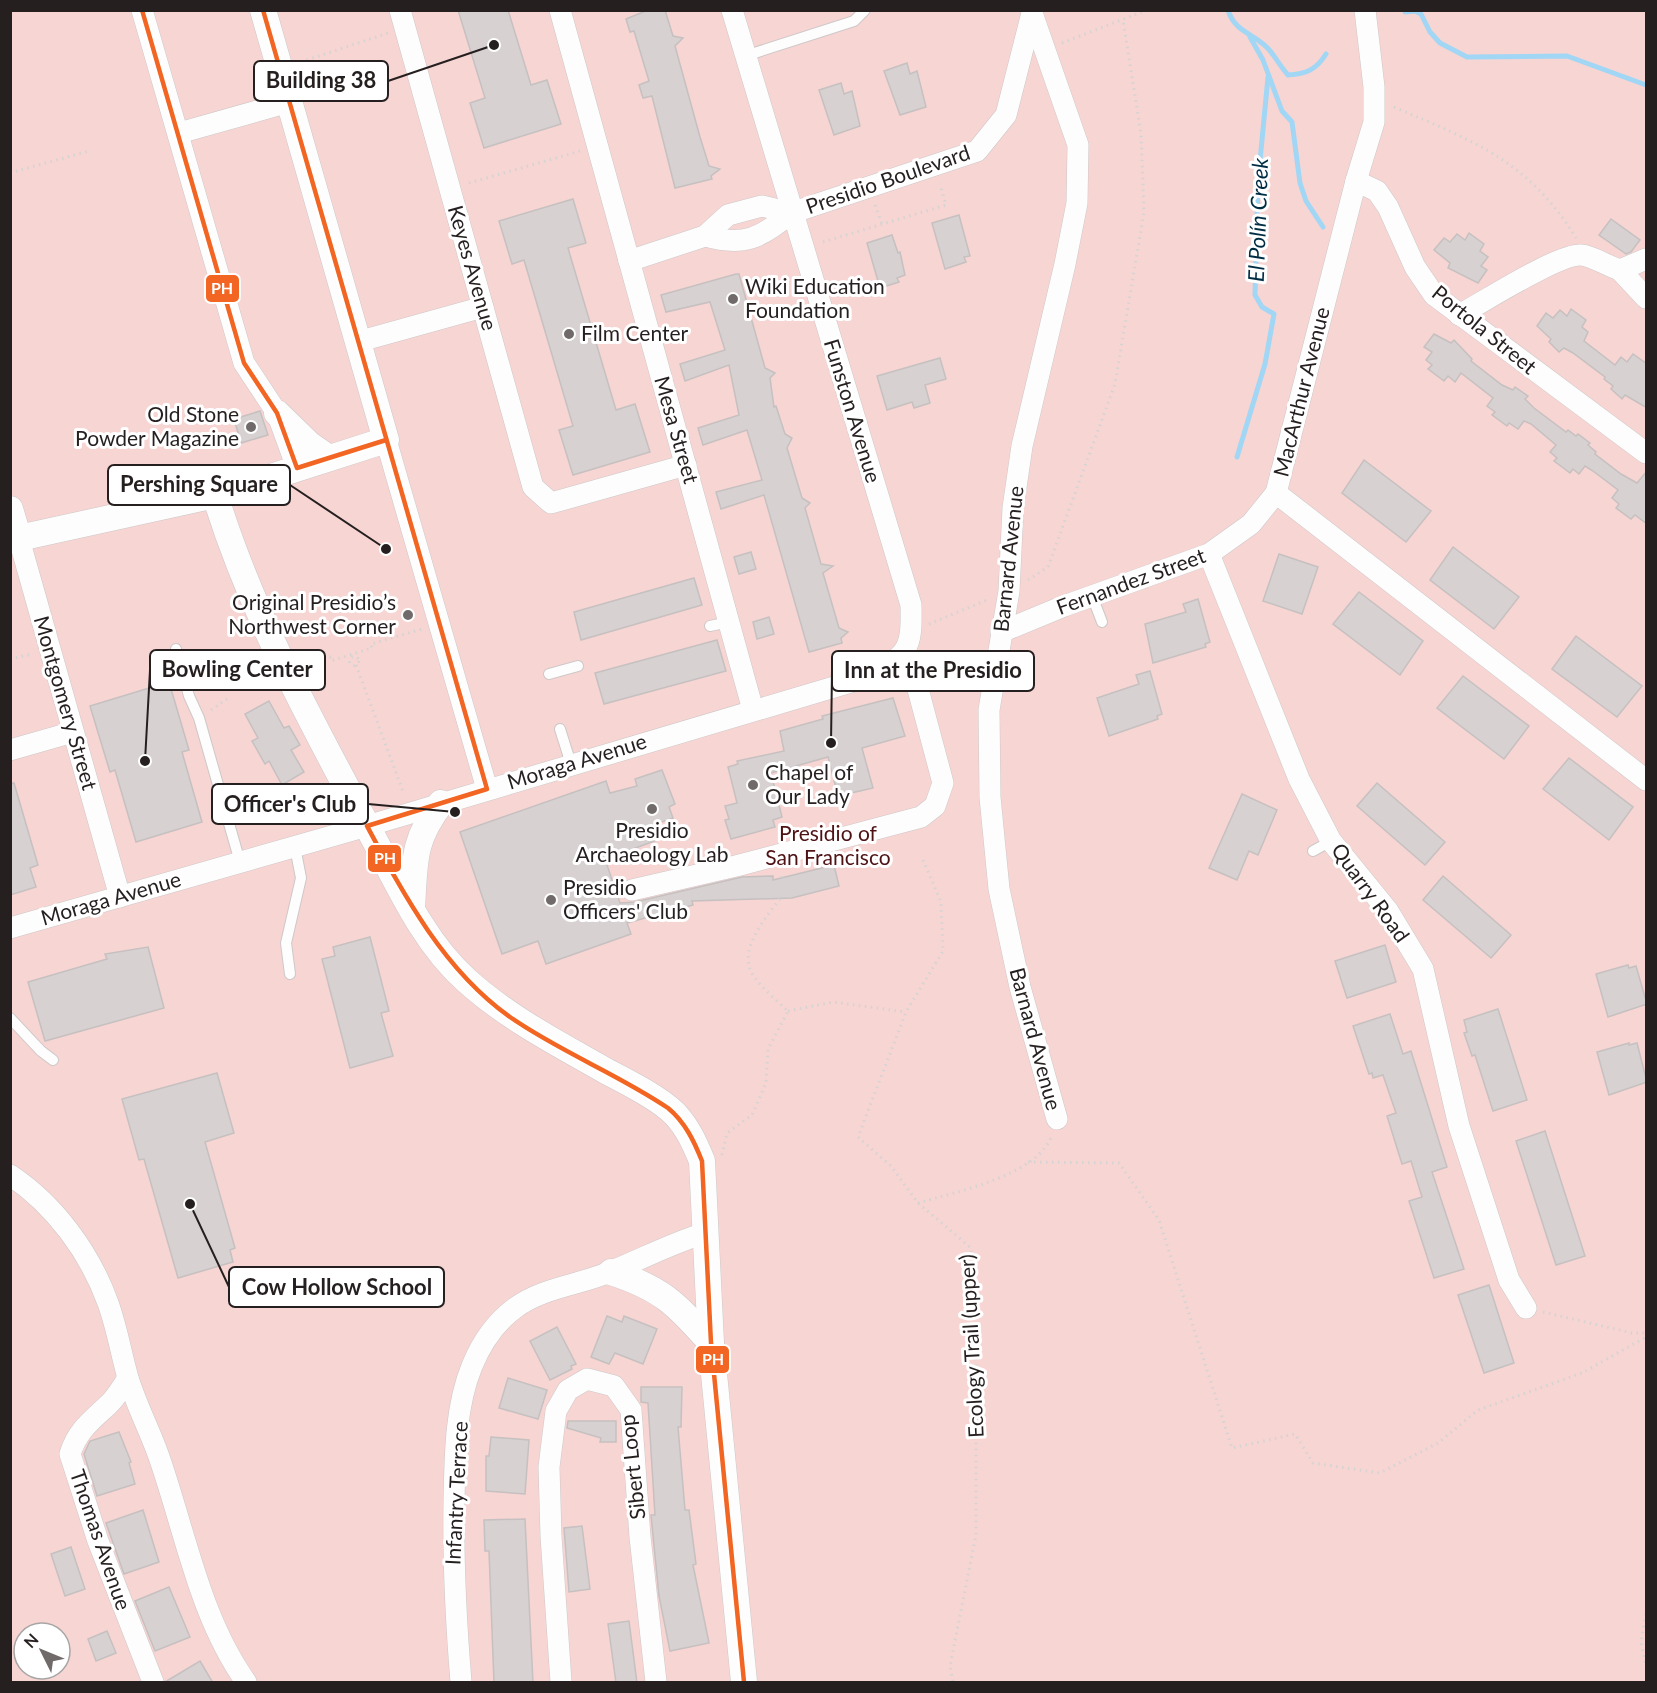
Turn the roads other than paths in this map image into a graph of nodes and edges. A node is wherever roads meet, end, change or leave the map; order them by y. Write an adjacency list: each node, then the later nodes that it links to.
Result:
1 (142, 10): 11 (street)
2 (263, 10): 10 (street)
3 (400, 10): 18 (street, Keyes Avenue)
4 (560, 10): 15 (street, Mesa Street)
5 (732, 10): 9 (street, Funston Avenue)
6 (865, 10): 9 (lane)
7 (1365, 10): 12 (street, MacArthur Avenue)
8 (1032, 12): 13 (street, Presidio Boulevard); 34 (street, Barnard Avenue)
9 (745, 56): 13 (street, Funston Avenue)
10 (290, 102): 11 (street); 20 (street)
11 (179, 133): 21 (street)
12 (1356, 181): 19 (street, Portola Street); 27 (street, MacArthur Avenue)
13 (791, 213): 15 (street, Presidio Boulevard); 36 (street, Funston Avenue)
14 (1647, 259): 16 (street)
15 (629, 261): 25 (street, Mesa Street)
16 (1620, 270): 17 (street); 19 (street)
17 (1647, 298)
18 (483, 307): 20 (street); 25 (street, Keyes Avenue)
19 (1459, 315): 23 (street, Portola Street)
20 (357, 342): 22 (street)
21 (277, 414): 24 (street); 26 (street)
22 (386, 440): 24 (street); 45 (street)
23 (1647, 453)
24 (329, 458): 26 (street)
25 (686, 465): 39 (street, Mesa Street)
26 (297, 468): 28 (street)
27 (1276, 493): 31 (street, Fernandez Street); 44 (street, MacArthur Avenue)
28 (216, 495): 30 (street); 47 (street)
29 (10, 509): 30 (street, Montgomery Street)
30 (15, 539): 41 (street, Montgomery Street)
31 (1209, 554): 32 (street, Fernandez Street); 61 (street, Quarry Road)
32 (1092, 596): 33 (lane); 34 (street, Fernandez Street)
33 (1102, 622)
34 (1001, 632): 57 (street, Barnard Avenue)
35 (176, 649): 49 (lane)
36 (899, 659): 39 (street, Moraga Avenue); 50 (street)
37 (578, 666): 38 (lane)
38 (549, 674)
39 (753, 710): 43 (street, Moraga Avenue)
40 (560, 729): 43 (lane)
41 (74, 732): 42 (street); 51 (street, Montgomery Street)
42 (10, 750)
43 (571, 764): 45 (street, Moraga Avenue)
44 (1647, 780)
45 (487, 789): 46 (street, Moraga Avenue)
46 (441, 803): 47 (street, Moraga Avenue); 52 (street)
47 (367, 826): 48 (street, Moraga Avenue); 52 (street)
48 (295, 847): 49 (street, Moraga Avenue); 54 (lane)
49 (240, 862): 51 (street, Moraga Avenue)
50 (632, 890)
51 (120, 897): 53 (street, Moraga Avenue)
52 (412, 908): 59 (street)
53 (10, 928)
54 (290, 974)
55 (10, 1018): 56 (lane)
56 (53, 1059)
57 (1057, 1119)
58 (10, 1175): 63 (street)
59 (705, 1233): 60 (street, Infantry Terrace); 62 (street)
60 (611, 1272): 62 (street); 66 (street, Infantry Terrace)
61 (1526, 1308)
62 (711, 1343): 69 (street)
63 (128, 1378): 64 (street, Thomas Avenue); 65 (street)
64 (153, 1683)
65 (246, 1683)
66 (461, 1683)
67 (561, 1683): 68 (street, Sibert Loop)
68 (656, 1683)
69 (744, 1683)

